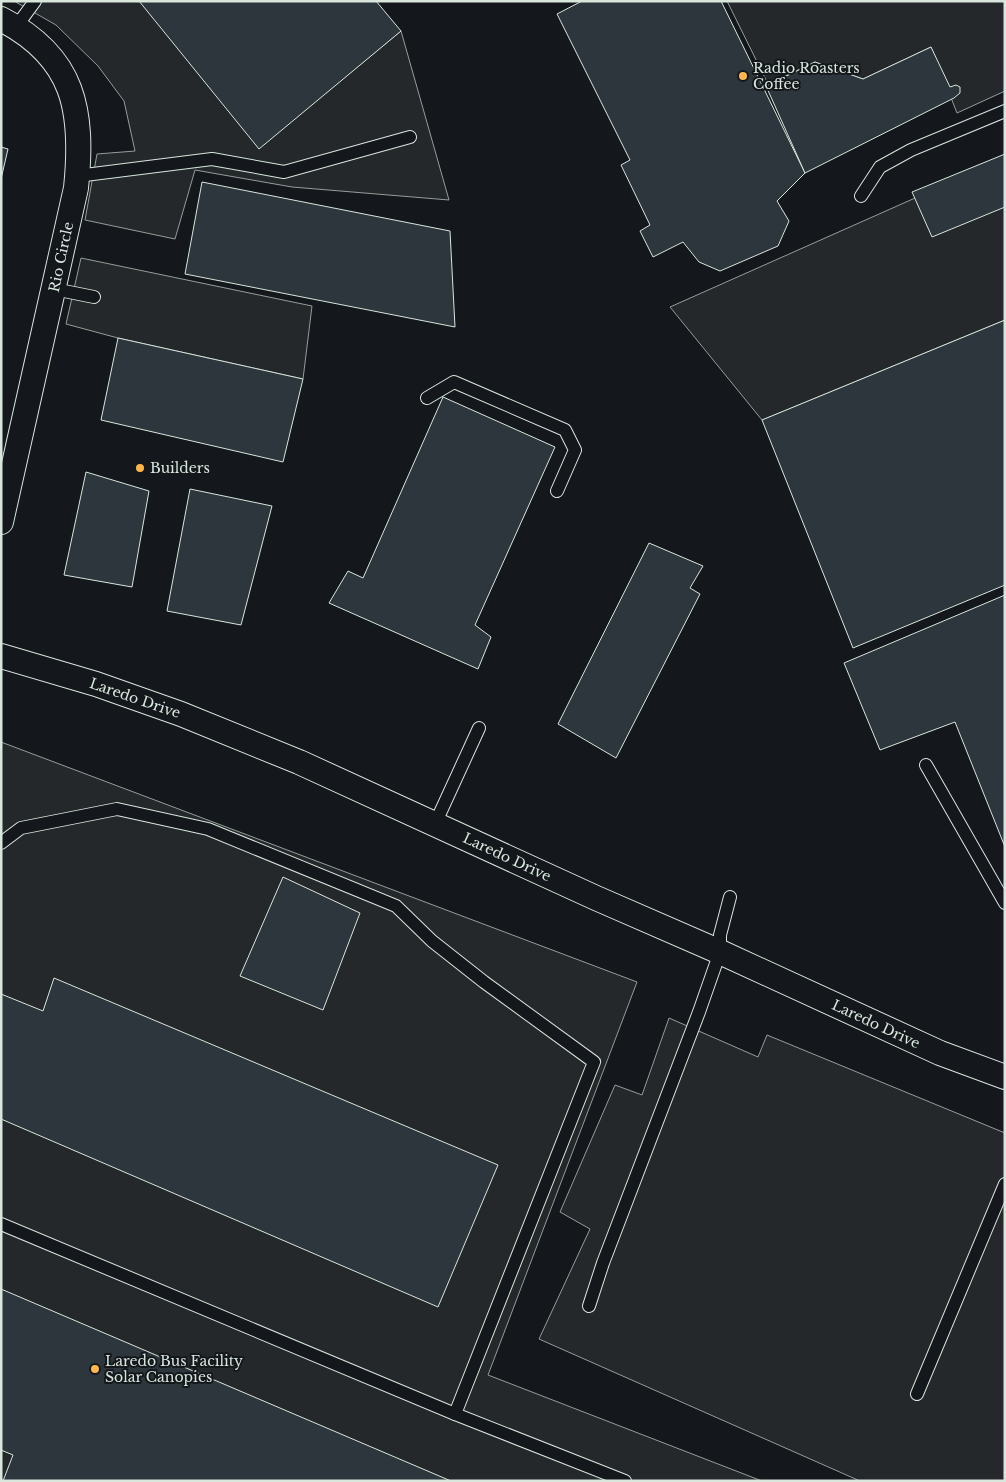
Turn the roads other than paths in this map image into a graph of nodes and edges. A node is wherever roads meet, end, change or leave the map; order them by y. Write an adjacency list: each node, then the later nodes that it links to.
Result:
1 (35, 1): 2 (lane)
2 (9, 23): 5 (street, Rio Circle)
3 (1005, 111): 6 (lane)
4 (410, 137): 5 (lane)
5 (77, 176): 7 (street, Rio Circle)
6 (861, 196)
7 (54, 289): 8 (lane); 11 (street, Rio Circle)
8 (94, 297)
9 (427, 398): 10 (lane)
10 (557, 491)
11 (1, 522)
12 (1, 656): 15 (street, Laredo Drive)
13 (479, 728): 15 (lane)
14 (926, 765): 18 (lane)
15 (435, 824): 19 (street, Laredo Drive)
16 (1, 843): 25 (lane)
17 (730, 897): 19 (lane)
18 (1005, 903)
19 (720, 952): 20 (street, Laredo Drive); 23 (lane)
20 (1005, 1077)
21 (1005, 1184): 24 (lane)
22 (1, 1224): 25 (lane)
23 (589, 1306)
24 (916, 1394)
25 (454, 1414): 26 (lane)
26 (625, 1481)

